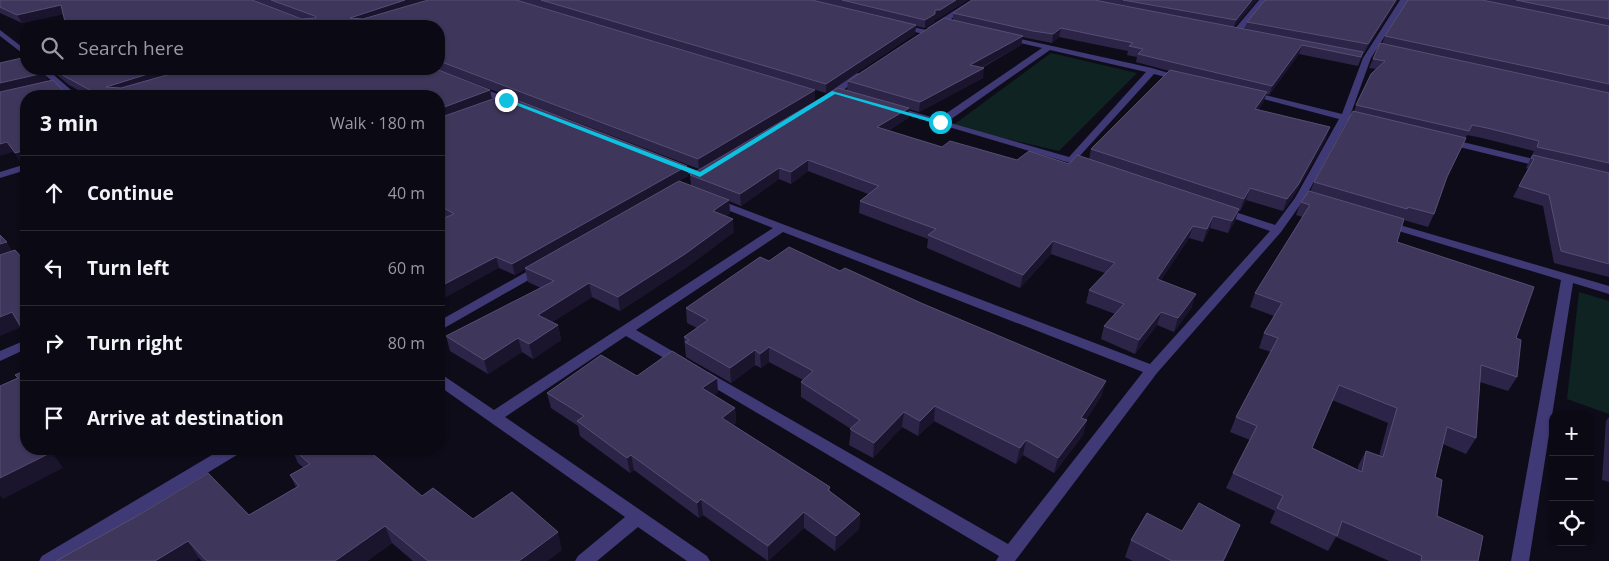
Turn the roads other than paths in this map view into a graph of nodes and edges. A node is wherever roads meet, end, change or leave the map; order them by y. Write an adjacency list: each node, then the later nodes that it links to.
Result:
1 (976, 0): 4 (street)
2 (1263, 0): 10 (street)
3 (1401, 0): 30 (street)
4 (939, 22): 6 (street); 8 (street)
5 (896, 25): 8 (street)
6 (958, 26)
7 (0, 32): 14 (street)
8 (924, 32): 13 (street)
9 (1227, 32): 10 (street)
10 (1236, 33): 12 (street)
11 (994, 35): 16 (street)
12 (1245, 35)
13 (916, 38)
14 (10, 40): 15 (street); 17 (street)
15 (0, 42)
16 (1048, 47): 19 (street); 31 (street)
17 (20, 49)
18 (867, 70): 25 (street)
19 (1152, 71): 21 (street); 35 (street)
20 (46, 75): 23 (street)
21 (1190, 80)
22 (470, 86): 26 (street)
23 (63, 90)
24 (1239, 92): 30 (street)
25 (853, 98)
26 (506, 100): 27 (street); 29 (street)
27 (489, 106)
28 (882, 106): 31 (street)
29 (524, 107)
30 (1345, 117): 32 (street); 45 (street)
31 (940, 122): 35 (street)
32 (1364, 122)
33 (1439, 140): 36 (street)
34 (663, 160): 40 (street)
35 (1071, 160): 38 (street)
36 (1552, 166)
37 (20, 169): 39 (street)
38 (1099, 169)
39 (0, 175)
40 (686, 183)
41 (705, 197): 44 (street)
42 (1211, 207): 45 (street)
43 (1374, 221): 49 (street)
44 (782, 227): 52 (street); 55 (street)
45 (1277, 230): 55 (street)
46 (20, 260): 48 (street)
47 (550, 262): 51 (street)
48 (0, 267)
49 (1568, 278): 50 (street); 64 (street)
50 (1609, 290)
51 (445, 323)
52 (627, 330): 57 (street); 60 (street)
53 (20, 347): 54 (street)
54 (0, 356)
55 (1152, 370): 60 (street)
56 (445, 383): 57 (street)
57 (495, 416): 59 (street)
58 (224, 455): 61 (street)
59 (638, 517): 62 (street); 63 (street)
60 (1008, 558)
61 (48, 561)
62 (584, 561)
63 (701, 561)
64 (1520, 561)

